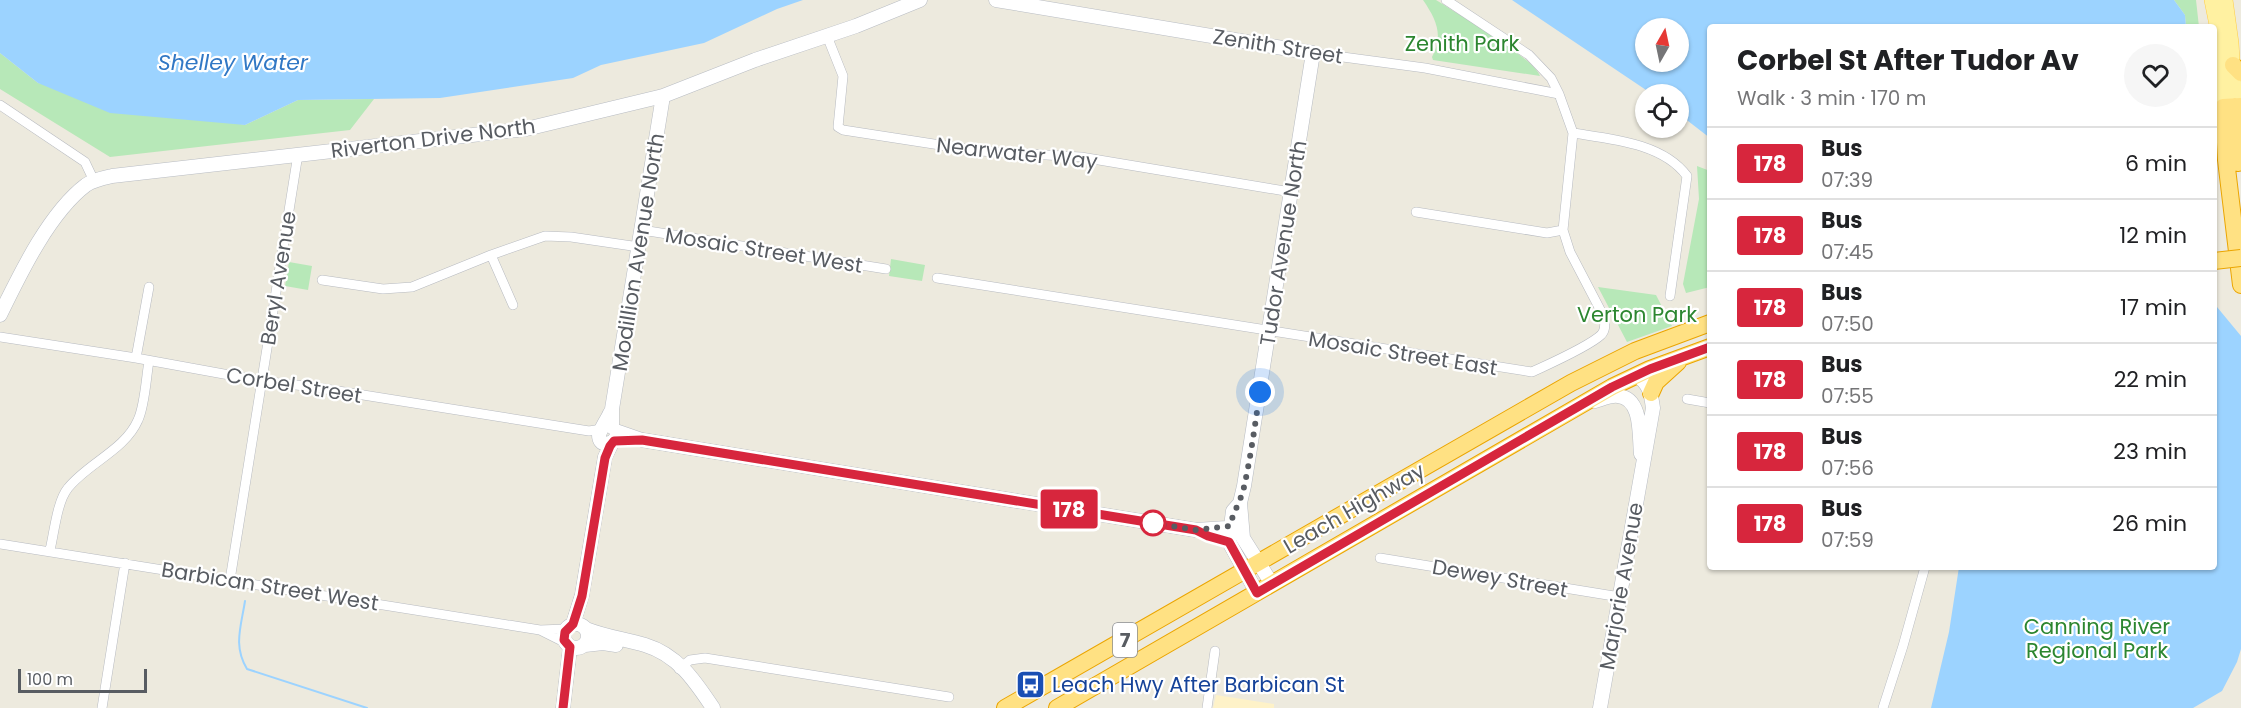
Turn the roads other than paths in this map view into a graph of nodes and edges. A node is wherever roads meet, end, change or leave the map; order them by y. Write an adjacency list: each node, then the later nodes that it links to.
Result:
1 (920, 0): 8 (street, Riverton Drive North)
2 (996, 0): 9 (street, Zenith Street)
3 (1446, 0): 11 (street)
4 (2212, 0): 6 (main road)
5 (2225, 0): 10 (main road)
6 (2217, 24)
7 (2217, 25): 13 (main road)
8 (827, 36): 12 (street, Riverton Drive North); 18 (street, Nearwater Way)
9 (1313, 52): 11 (street, Zenith Street); 18 (street, Tudor Avenue North)
10 (2237, 69): 13 (main road)
11 (1559, 94): 15 (street)
12 (663, 96): 16 (street, Riverton Drive North); 21 (street, Modillion Avenue North)
13 (2233, 102): 20 (highway); 32 (highway)
14 (0, 105): 17 (street)
15 (1573, 133): 22 (street); 34 (street)
16 (298, 154): 17 (street, Riverton Drive North); 46 (street, Beryl Avenue)
17 (94, 181): 36 (street, Riverton Drive North)
18 (1291, 192): 38 (street, Tudor Avenue North)
19 (1416, 212): 22 (street)
20 (2241, 212)
21 (642, 230): 23 (street, Modillion Avenue North); 29 (street, Mosaic Street West)
22 (1563, 230): 38 (street, Mosaic Street East)
23 (639, 247): 26 (street); 51 (street, Modillion Avenue North)
24 (2241, 248): 25 (highway)
25 (2217, 251)
26 (491, 255): 31 (street); 35 (street)
27 (2241, 258): 28 (highway, bridge)
28 (2217, 261)
29 (886, 269)
30 (938, 278): 38 (street, Mosaic Street East)
31 (322, 280)
32 (2241, 285)
33 (149, 288): 42 (street)
34 (1670, 296)
35 (513, 305)
36 (0, 315)
37 (1707, 325): 44 (highway, Leach Highway / 7)
38 (1269, 332): 53 (street, Tudor Avenue North)
39 (0, 337): 42 (street, Corbel Street)
40 (1707, 348): 41 (highway, Leach Highway / 7)
41 (1688, 354): 45 (highway, Leach Highway / 7); 47 (highway)
42 (136, 358): 43 (street, Corbel Street)
43 (149, 361): 46 (street, Corbel Street); 55 (street)
44 (1599, 368): 45 (highway); 58 (highway, Leach Highway / 7)
45 (1636, 375): 47 (street); 49 (highway, Leach Highway / 7)
46 (262, 381): 51 (street, Corbel Street); 60 (street, Beryl Avenue)
47 (1651, 393): 52 (street, Marjorie Avenue)
48 (1686, 399): 50 (street)
49 (1587, 402): 52 (street, Marjorie Avenue); 61 (highway, Leach Highway / 7)
50 (1707, 402)
51 (606, 435): 53 (street, Corbel Street); 64 (street, Modillion Avenue North)
52 (1642, 465): 63 (street, Marjorie Avenue)
53 (1236, 534): 58 (street, Tudor Avenue North)
54 (0, 544): 55 (street, Barbican Street West)
55 (50, 550): 57 (street, Barbican Street West)
56 (1380, 558): 63 (street, Dewey Street)
57 (125, 563): 60 (street, Barbican Street West); 70 (street)
58 (1251, 567): 61 (street, Tudor Avenue North); 62 (street, Tudor Avenue North); 74 (highway, Leach Highway / 7)
59 (1924, 570): 78 (street)
60 (230, 580): 65 (street, Barbican Street West)
61 (1272, 584): 62 (highway, Leach Highway / 7)
62 (1257, 593): 75 (highway, Leach Highway / 7)
63 (1620, 597): 77 (street, Marjorie Avenue)
64 (577, 627): 65 (street, Barbican Street West); 66 (street); 66 (street); 68 (street)
65 (540, 630): 66 (street, Barbican Street West)
66 (575, 646): 68 (street); 71 (street)
67 (1215, 651): 76 (street)
68 (679, 668): 69 (street); 72 (street); 73 (street)
69 (949, 698)
70 (102, 708)
71 (563, 708)
72 (703, 708)
73 (713, 708)
74 (1005, 708)
75 (1057, 708)
76 (1207, 708)
77 (1600, 708)
78 (1883, 708)

